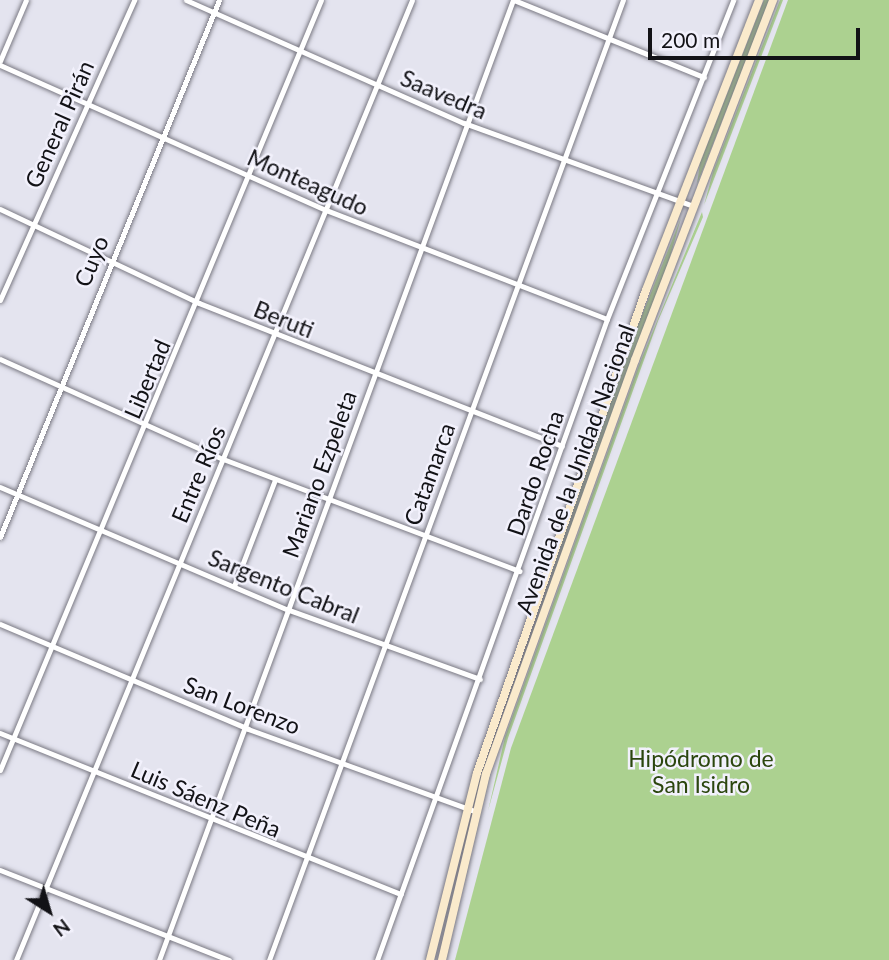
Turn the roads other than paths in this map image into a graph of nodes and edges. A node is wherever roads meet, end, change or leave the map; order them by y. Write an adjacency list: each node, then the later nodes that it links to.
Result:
1 (26, 0): 15 (street)
2 (134, 0): 18 (street, General Pirán)
3 (186, 0): 12 (street, Saavedra)
4 (219, 0): 12 (street, Cuyo)
5 (321, 0): 14 (street, Libertad)
6 (412, 0): 17 (street, Entre Ríos)
7 (513, 0): 13 (street); 19 (street, Mariano Ezpeleta)
8 (623, 0): 13 (street, Catamarca)
9 (733, 0): 16 (street, Dardo Rocha)
10 (759, 0): 24 (main road, Avenida de la Unidad Nacional)
11 (773, 0): 25 (main road, Avenida de la Unidad Nacional)
12 (214, 13): 14 (street, Saavedra); 20 (street, Cuyo)
13 (609, 36): 16 (street); 21 (street, Catamarca)
14 (301, 51): 17 (street, Saavedra); 22 (street, Libertad)
15 (0, 63): 18 (street, Monteagudo)
16 (704, 77): 23 (street, Dardo Rocha)
17 (377, 85): 19 (street, Saavedra); 27 (street, Entre Ríos)
18 (87, 103): 20 (street, Monteagudo); 28 (street, General Pirán)
19 (464, 123): 21 (street, Saavedra); 29 (street, Mariano Ezpeleta)
20 (162, 136): 22 (street, Monteagudo); 30 (street, Cuyo)
21 (565, 162): 23 (street, Saavedra); 31 (street, Catamarca)
22 (249, 175): 27 (street, Monteagudo); 33 (street, Libertad)
23 (658, 195): 24 (street, Saavedra); 34 (street, Dardo Rocha)
24 (681, 203): 25 (street, Saavedra); 66 (main road, Avenida de la Unidad Nacional)
25 (693, 206): 67 (main road, Avenida de la Unidad Nacional)
26 (0, 209): 28 (street, Beruti)
27 (326, 210): 29 (street, Monteagudo); 35 (street, Entre Ríos)
28 (34, 224): 30 (street, Beruti); 32 (street, General Pirán)
29 (419, 248): 31 (street, Monteagudo); 37 (street, Mariano Ezpeleta)
30 (110, 262): 33 (street, Beruti); 38 (street, Cuyo)
31 (518, 284): 34 (street, Monteagudo); 39 (street, Catamarca)
32 (0, 300)
33 (199, 303): 35 (street, Beruti); 40 (street, Libertad)
34 (607, 318): 41 (street, Dardo Rocha)
35 (276, 335): 37 (street, Beruti); 42 (street, Entre Ríos)
36 (0, 359): 38 (street)
37 (373, 374): 39 (street, Beruti); 46 (street, Mariano Ezpeleta)
38 (58, 385): 40 (street); 45 (street, Cuyo)
39 (472, 410): 41 (street, Beruti); 49 (street, Catamarca)
40 (147, 424): 42 (street); 47 (street, Libertad)
41 (562, 446): 51 (street, Dardo Rocha)
42 (223, 459): 43 (street); 50 (street, Entre Ríos)
43 (275, 480): 46 (street); 52 (street)
44 (0, 487): 45 (street, Sargento Cabral)
45 (14, 493): 47 (street, Sargento Cabral); 48 (street, Cuyo)
46 (328, 501): 49 (street); 53 (street, Mariano Ezpeleta)
47 (102, 530): 50 (street, Sargento Cabral); 56 (street, Libertad)
48 (0, 537)
49 (425, 538): 51 (street); 55 (street, Catamarca)
50 (180, 563): 52 (street, Sargento Cabral); 58 (street, Entre Ríos)
51 (520, 571): 57 (street, Dardo Rocha)
52 (234, 586): 53 (street, Sargento Cabral)
53 (289, 610): 55 (street, Sargento Cabral); 59 (street, Mariano Ezpeleta)
54 (0, 624): 56 (street, San Lorenzo)
55 (385, 644): 57 (street, Sargento Cabral); 62 (street, Catamarca)
56 (55, 647): 58 (street, San Lorenzo); 61 (street, Libertad)
57 (480, 679): 65 (street, Dardo Rocha)
58 (134, 681): 59 (street, San Lorenzo); 64 (street, Entre Ríos)
59 (248, 729): 62 (street, San Lorenzo); 68 (street, Mariano Ezpeleta)
60 (0, 733): 61 (street, Luis Sáenz Peña)
61 (12, 738): 63 (street, Libertad); 64 (street, Luis Sáenz Peña)
62 (343, 762): 65 (street, San Lorenzo); 69 (street, Catamarca)
63 (0, 770)
64 (93, 771): 68 (street, Luis Sáenz Peña); 71 (street, Entre Ríos)
65 (439, 795): 66 (street, San Lorenzo); 72 (street, Dardo Rocha)
66 (466, 807): 67 (street, San Lorenzo); 79 (main road, Avenida de la Unidad Nacional)
67 (475, 811): 80 (main road, Avenida de la Unidad Nacional)
68 (210, 820): 69 (street, Luis Sáenz Peña); 73 (street, Mariano Ezpeleta)
69 (306, 860): 72 (street, Luis Sáenz Peña); 77 (street, Catamarca)
70 (0, 870): 71 (street)
71 (47, 888): 73 (street); 74 (street, Entre Ríos)
72 (401, 894): 78 (street, Dardo Rocha)
73 (168, 936): 75 (street, Mariano Ezpeleta); 76 (street)
74 (16, 960)
75 (159, 960)
76 (229, 960)
77 (269, 960)
78 (377, 960)
79 (430, 960)
80 (442, 960)

